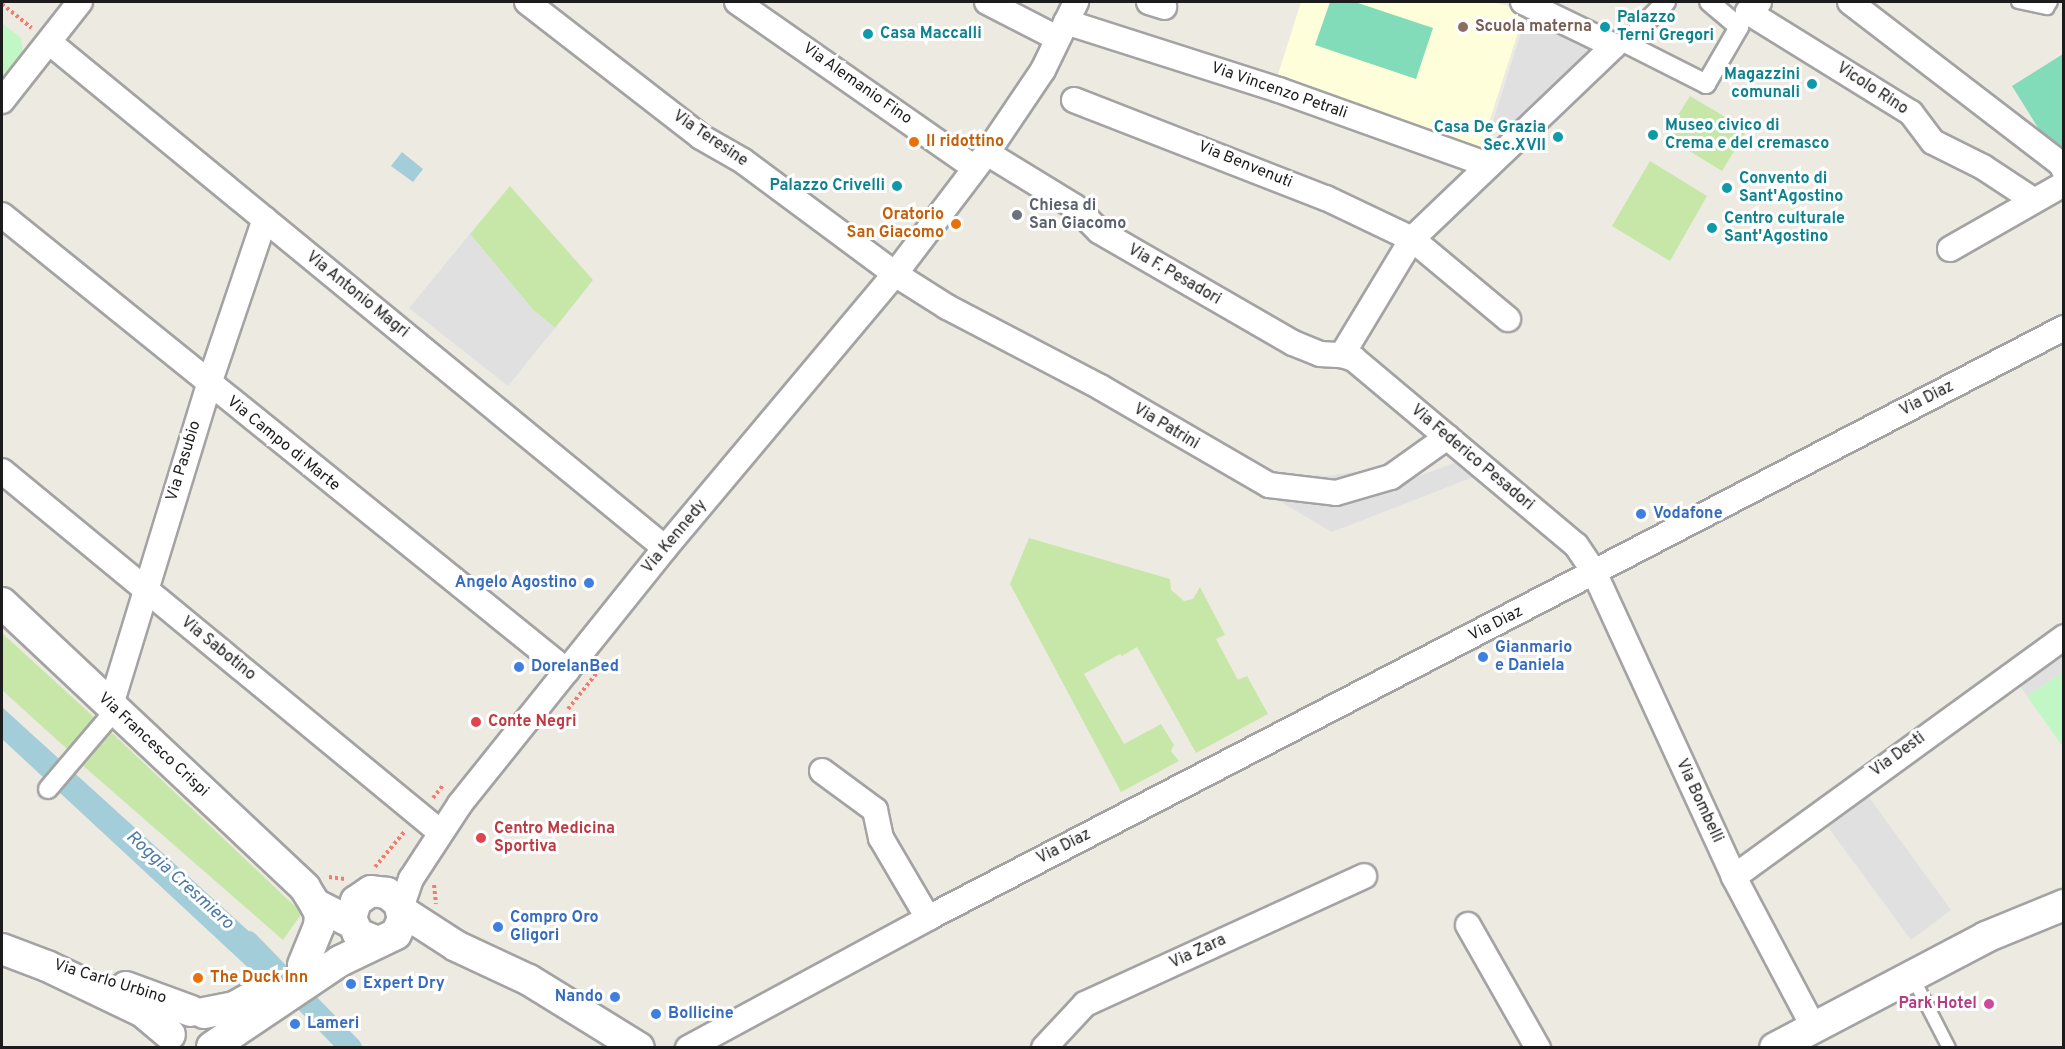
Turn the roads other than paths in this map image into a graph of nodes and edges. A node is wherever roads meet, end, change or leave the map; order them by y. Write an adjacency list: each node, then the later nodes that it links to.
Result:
1 (80, 2): 14 (street)
2 (527, 2): 27 (street, Via Teresine)
3 (737, 2): 18 (street, Via Alemanio Fino)
4 (987, 2): 13 (street, Via Vincenzo Petrali)
5 (1523, 2): 15 (street)
6 (1655, 2): 15 (street)
7 (1666, 2): 8 (street)
8 (1710, 2)
9 (1759, 2): 22 (street, Vicolo Rino)
10 (1850, 2): 20 (street)
11 (2018, 2): 12 (lane)
12 (2051, 2)
13 (1066, 20): 18 (street, Via Kennedy); 19 (street, Via Vincenzo Petrali)
14 (49, 42): 17 (street); 24 (street, Via Antonio Magri)
15 (1614, 45): 19 (street)
16 (1074, 100): 25 (street, Via Benvenuti)
17 (2, 101)
18 (981, 160): 27 (street, Via Kennedy); 30 (street, Via F. Pesadori)
19 (1490, 165): 25 (street)
20 (2064, 170)
21 (2064, 184): 22 (street)
22 (2033, 201): 26 (street)
23 (2, 215): 31 (street, Via Campo di Marte)
24 (265, 219): 31 (street, Via Pasubio); 34 (street, Via Antonio Magri)
25 (1412, 239): 28 (street, Via Benvenuti); 30 (street)
26 (1950, 249)
27 (895, 274): 32 (street, Via Patrini); 34 (street, Via Kennedy)
28 (1508, 319)
29 (2064, 328): 35 (street, Via Diaz)
30 (1342, 355): 32 (street, Via Federico Pesadori)
31 (208, 384): 36 (street, Via Pasubio); 39 (street, Via Campo di Marte)
32 (1447, 437): 35 (street, Via Federico Pesadori)
33 (2, 471): 36 (street, Via Sabotino)
34 (666, 548): 39 (street, Via Kennedy)
35 (1594, 572): 46 (street, Via Bombelli); 51 (street, Via Diaz)
36 (144, 589): 40 (street, Via Pasubio); 44 (street, Via Sabotino)
37 (2, 603): 40 (street, Via Francesco Crispi)
38 (2064, 637): 46 (street, Via Desti)
39 (567, 671): 43 (street, Via Kennedy)
40 (113, 707): 42 (street); 48 (street, Via Francesco Crispi)
41 (822, 771): 51 (street)
42 (48, 789)
43 (460, 804): 44 (street, Via Kennedy); 50 (street, Via Kennedy)
44 (434, 827): 47 (street, Via Kennedy)
45 (1364, 876): 65 (street, Via Zara)
46 (1734, 877): 60 (street, Via Bombelli)
47 (370, 893): 48 (street); 50 (street); 53 (street)
48 (310, 896): 53 (street, Via Francesco Crispi); 56 (street)
49 (2064, 905): 57 (street)
50 (401, 910): 53 (street); 54 (street)
51 (928, 918): 64 (street, Via Diaz)
52 (1468, 924): 66 (street)
53 (367, 933): 54 (street); 56 (street)
54 (456, 946): 63 (street)
55 (15, 954): 59 (street, Via Carlo Urbino); 61 (street, Via Carlo Urbino)
56 (311, 970): 58 (street)
57 (1911, 975): 60 (street); 68 (lane)
58 (270, 998): 59 (street); 62 (street)
59 (197, 1012): 61 (street); 62 (street)
60 (1809, 1035): 67 (street)
61 (172, 1043)
62 (212, 1047)
63 (639, 1047)
64 (688, 1047)
65 (1044, 1047)
66 (1538, 1047)
67 (1775, 1047)
68 (1949, 1047)

